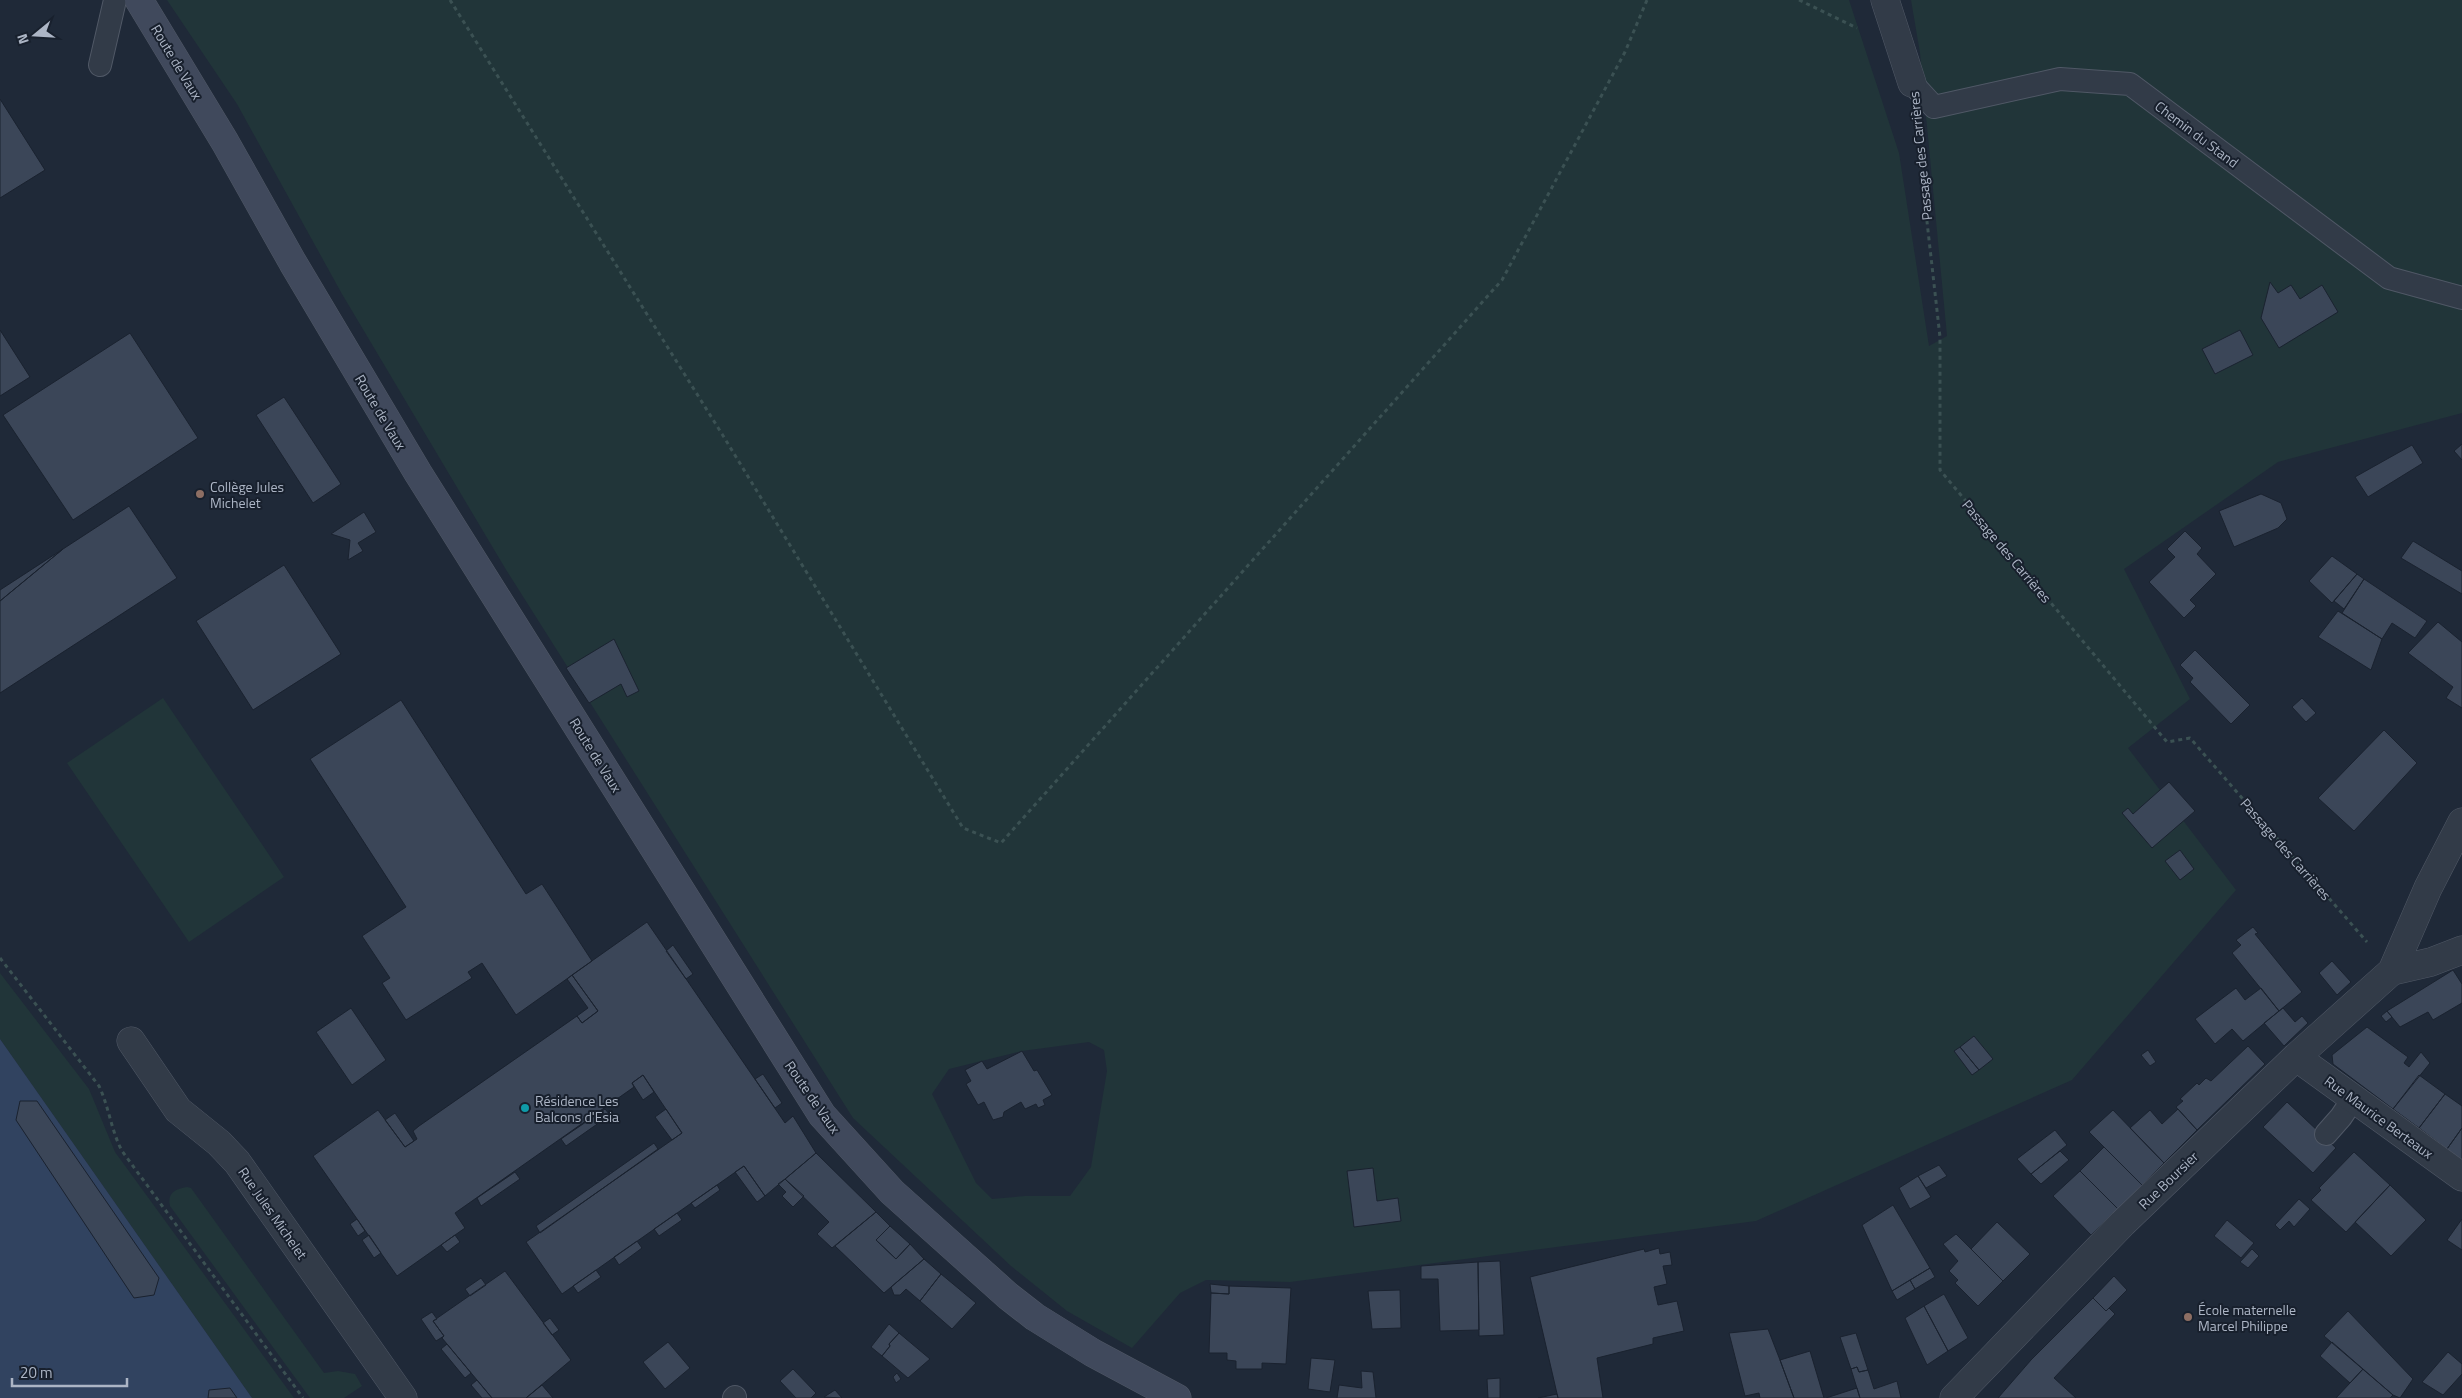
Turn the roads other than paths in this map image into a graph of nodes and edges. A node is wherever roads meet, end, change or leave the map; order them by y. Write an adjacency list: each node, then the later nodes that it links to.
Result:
1 (115, 0): 4 (lane)
2 (139, 0): 16 (main road, Route de Vaux)
3 (1885, 0): 5 (street, Passage des Carrières)
4 (100, 65)
5 (1912, 83): 6 (lane, Chemin du Stand)
6 (2462, 298)
7 (2462, 822): 9 (street)
8 (2462, 950): 9 (street)
9 (2392, 971): 11 (street, Rue Boursier)
10 (130, 1041): 15 (street, Rue Jules Michelet)
11 (2296, 1057): 12 (street, Rue Maurice Berteaux); 17 (street, Rue Boursier)
12 (2353, 1099): 13 (lane); 14 (street, Rue Maurice Berteaux)
13 (2326, 1134)
14 (2462, 1177)
15 (403, 1398)
16 (1177, 1398)
17 (1954, 1398)

